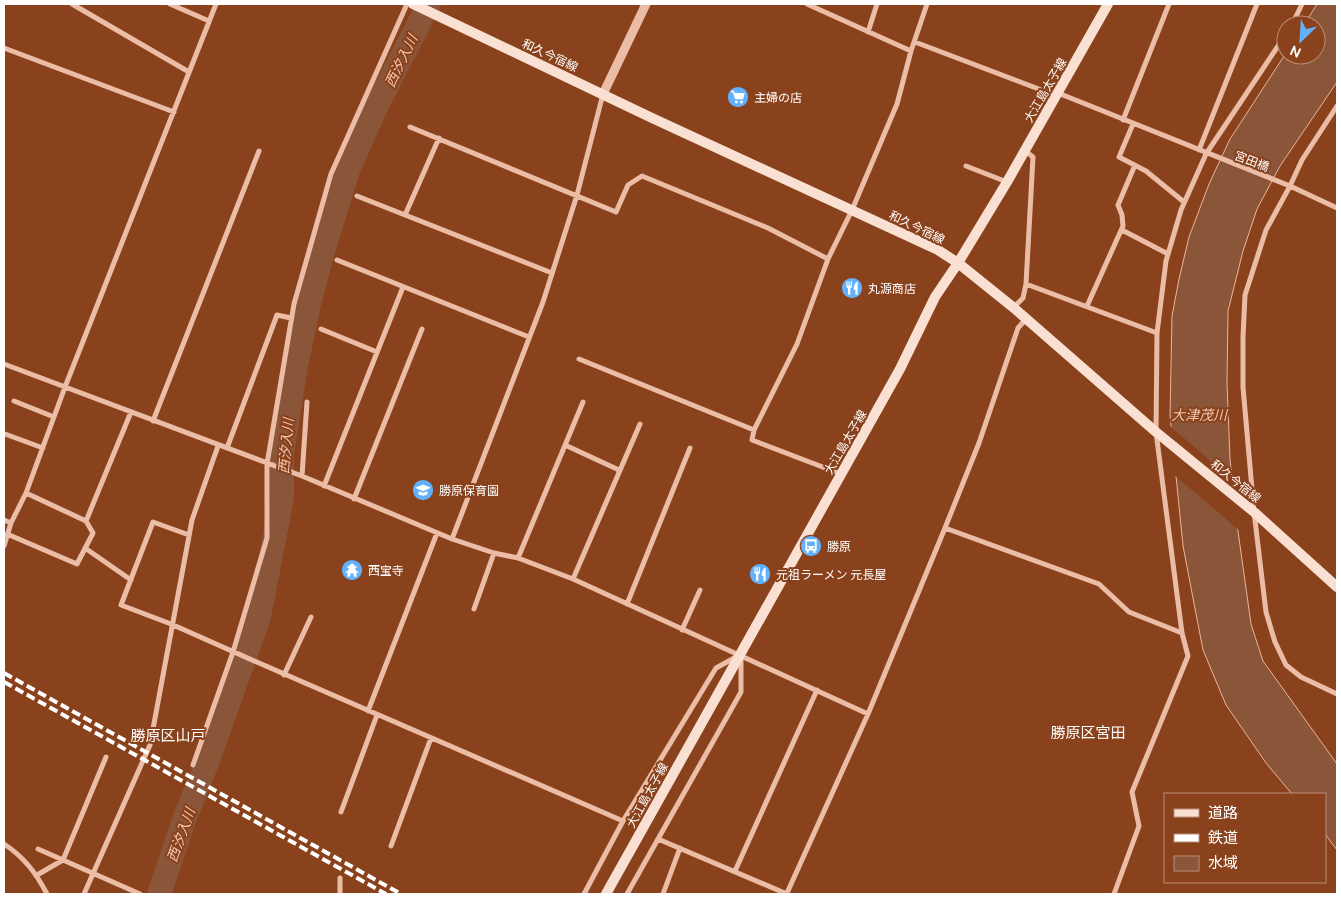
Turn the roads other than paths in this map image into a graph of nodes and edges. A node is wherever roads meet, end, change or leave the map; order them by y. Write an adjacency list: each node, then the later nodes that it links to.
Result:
1 (72, 4): 19 (street)
2 (170, 4): 13 (street)
3 (216, 4): 13 (street)
4 (407, 4): 52 (street)
5 (413, 4): 20 (main road, 和久今宿線)
6 (646, 4): 20 (street)
7 (807, 4): 14 (street)
8 (877, 4): 14 (street)
9 (927, 4): 15 (street)
10 (1108, 4): 21 (main road, 大江島太子線)
11 (1169, 4): 24 (street)
12 (1257, 4): 30 (street)
13 (210, 21): 19 (street)
14 (868, 32): 18 (street)
15 (915, 42): 18 (street); 21 (street, 宮田橋)
16 (4, 48): 23 (street)
17 (1276, 49): 31 (street)
18 (911, 50): 40 (street)
19 (189, 72): 23 (street)
20 (603, 94): 36 (street); 40 (main road, 和久今宿線)
21 (1057, 94): 24 (street, 宮田橋); 29 (main road, 大江島太子線)
22 (1337, 106): 35 (street)
23 (174, 112): 61 (street)
24 (1123, 120): 25 (street, 宮田橋)
25 (1133, 124): 30 (street, 宮田橋); 32 (street)
26 (410, 127): 27 (street)
27 (439, 138): 36 (street); 41 (street)
28 (259, 150): 67 (street)
29 (1024, 150): 34 (main road, 大江島太子線); 48 (street)
30 (1199, 150): 31 (street, 宮田橋)
31 (1206, 154): 35 (street, 宮田橋); 38 (street)
32 (1136, 165): 38 (street); 42 (street)
33 (966, 166): 34 (street)
34 (1007, 182): 46 (main road, 大江島太子線)
35 (1290, 186): 39 (street, 宮田橋); 84 (street)
36 (577, 195): 44 (street); 47 (street)
37 (357, 196): 41 (street)
38 (1184, 202): 43 (street)
39 (1337, 208)
40 (852, 210): 44 (street); 46 (main road, 和久今宿線)
41 (405, 215): 47 (street)
42 (1122, 230): 43 (street); 50 (street)
43 (1168, 254): 56 (street)
44 (828, 258): 69 (street)
45 (337, 260): 49 (street)
46 (958, 263): 51 (main road, 和久今宿線); 79 (main road, 大江島太子線)
47 (552, 273): 57 (street)
48 (1026, 284): 50 (street); 51 (street)
49 (404, 287): 57 (street); 58 (street)
50 (1087, 306): 56 (street)
51 (1014, 308): 53 (main road, 和久今宿線)
52 (291, 318): 75 (street); 77 (street)
53 (1026, 319): 70 (main road, 和久今宿線); 88 (street)
54 (321, 329): 58 (street)
55 (422, 329): 83 (street)
56 (1157, 333): 70 (street)
57 (530, 337): 92 (street)
58 (377, 352): 81 (street)
59 (579, 359): 69 (street)
60 (4, 364): 61 (street)
61 (65, 387): 65 (street); 66 (street)
62 (14, 401): 66 (street)
63 (307, 402): 80 (street)
64 (583, 402): 72 (street)
65 (131, 412): 67 (street); 86 (street)
66 (54, 418): 74 (street)
67 (153, 421): 73 (street)
68 (640, 424): 78 (street)
69 (754, 430): 79 (street)
70 (1156, 432): 84 (main road, 和久今宿線); 106 (street)
71 (5, 434): 74 (street)
72 (565, 445): 78 (street); 96 (street)
73 (218, 446): 75 (street); 91 (street)
74 (43, 448): 82 (street)
75 (227, 448): 77 (street)
76 (690, 448): 101 (street)
77 (267, 464): 80 (street); 107 (street)
78 (619, 470): 97 (street)
79 (841, 474): 108 (main road, 大江島太子線)
80 (302, 476): 81 (street)
81 (324, 486): 83 (street)
82 (26, 493): 86 (street); 87 (street)
83 (354, 499): 89 (street)
84 (1254, 512): 99 (main road, 和久今宿線); 111 (street)
85 (4, 520): 87 (street)
86 (86, 521): 94 (street)
87 (11, 524): 90 (street)
88 (945, 528): 106 (street); 113 (street)
89 (437, 533): 92 (street); 112 (street)
90 (7, 534): 93 (street); 94 (street)
91 (189, 536): 98 (street); 104 (street)
92 (452, 539): 95 (street)
93 (4, 546)
94 (85, 548): 98 (street)
95 (494, 553): 96 (street); 102 (street)
96 (518, 558): 97 (street)
97 (573, 578): 101 (street)
98 (130, 580): 104 (street)
99 (1337, 587)
100 (700, 590): 105 (street)
101 (627, 604): 105 (street)
102 (474, 609)
103 (311, 617): 109 (street)
104 (171, 624): 107 (street); 127 (street)
105 (682, 630): 108 (street)
106 (1182, 633): 139 (street)
107 (233, 652): 109 (street); 117 (street)
108 (741, 655): 110 (street); 119 (street); 120 (street); 135 (main road, 大江島太子線)
109 (284, 674): 112 (street)
110 (817, 690): 113 (street); 126 (street)
111 (1337, 694)
112 (368, 711): 114 (street)
113 (868, 714): 138 (street)
114 (377, 715): 115 (street); 118 (street)
115 (431, 738): 119 (street); 122 (street)
116 (106, 757): 125 (street)
117 (193, 765)
118 (341, 812)
119 (623, 821): 134 (street)
120 (658, 838): 123 (street); 136 (street)
121 (4, 844): 128 (street)
122 (391, 846)
123 (680, 848): 126 (street); 137 (street)
124 (38, 849): 125 (street)
125 (63, 860): 127 (street); 128 (street)
126 (735, 871): 138 (street)
127 (94, 873): 131 (street); 132 (street)
128 (37, 875): 130 (street)
129 (340, 878): 133 (street)
130 (47, 894)
131 (84, 894)
132 (140, 894)
133 (340, 894)
134 (584, 894)
135 (606, 894)
136 (626, 894)
137 (664, 894)
138 (787, 894)
139 (1114, 894)

